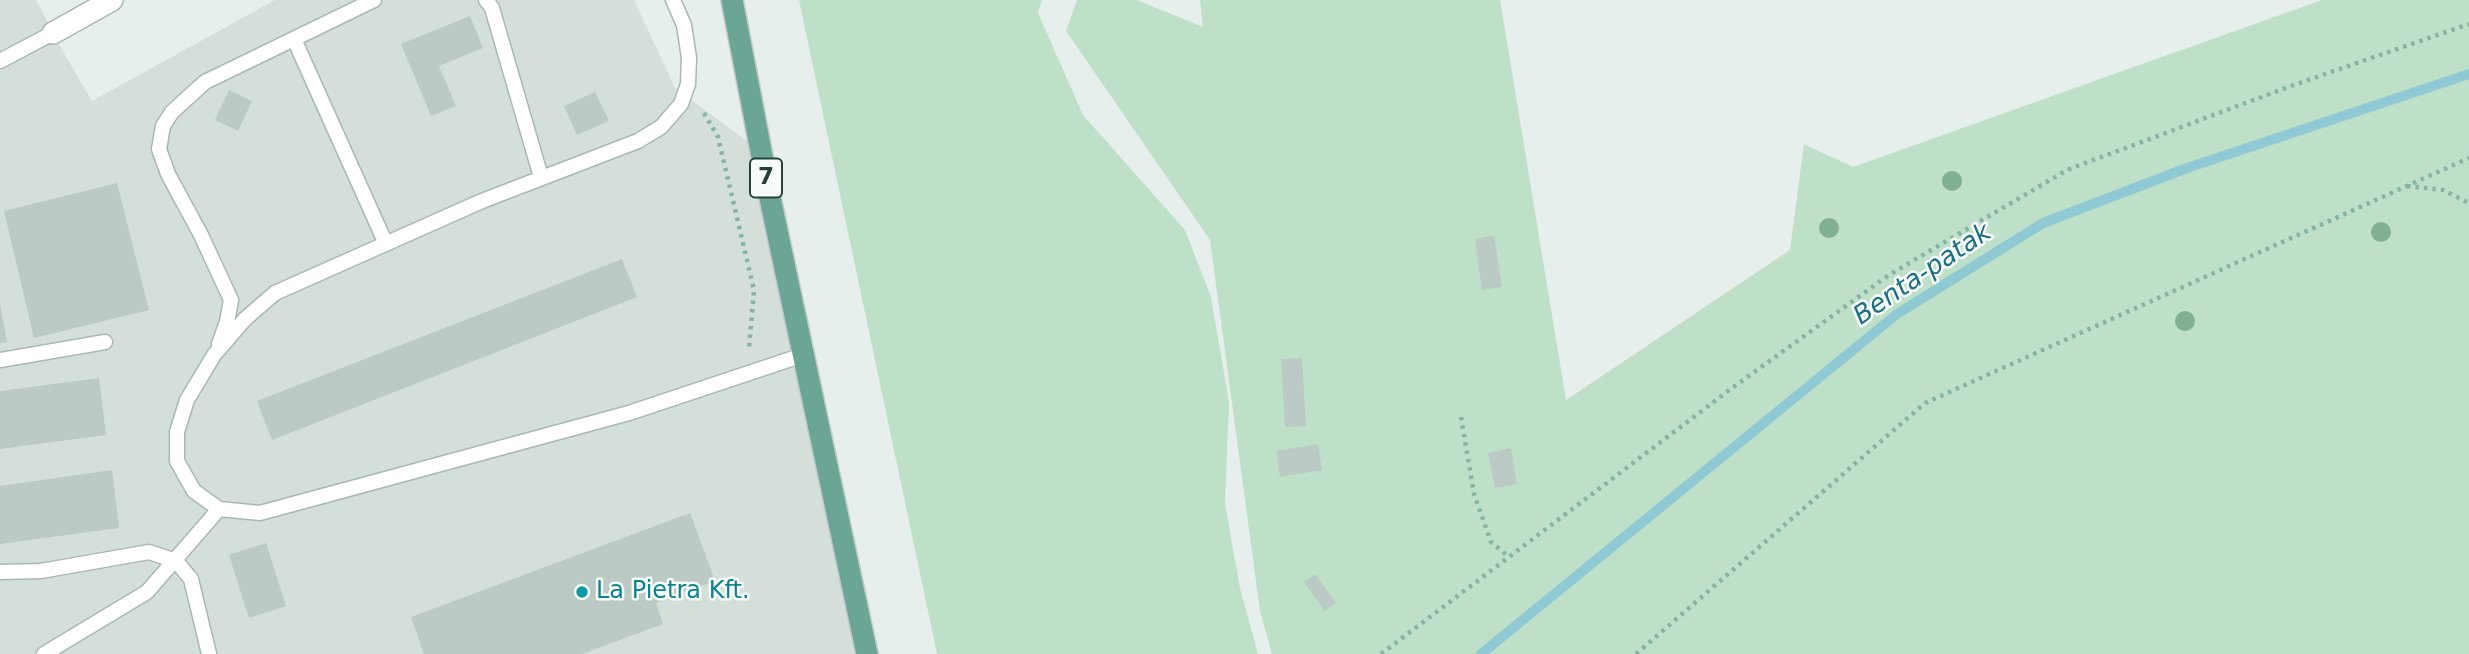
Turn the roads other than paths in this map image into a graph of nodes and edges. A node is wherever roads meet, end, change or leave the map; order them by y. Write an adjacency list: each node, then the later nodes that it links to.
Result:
1 (112, 0): 6 (street)
2 (374, 0): 7 (lane)
3 (486, 0): 9 (lane)
4 (732, 0): 13 (main road, 7)
5 (675, 3): 9 (lane)
6 (53, 33): 8 (lane)
7 (294, 39): 10 (lane); 12 (lane)
8 (0, 61)
9 (541, 177): 10 (lane)
10 (386, 244): 12 (lane)
11 (105, 342): 14 (lane)
12 (214, 355): 15 (lane)
13 (803, 355): 15 (lane); 20 (main road, 7)
14 (0, 360)
15 (219, 509): 16 (lane)
16 (176, 561): 17 (lane); 18 (lane); 19 (lane)
17 (0, 572)
18 (44, 654)
19 (209, 654)
20 (867, 654)

